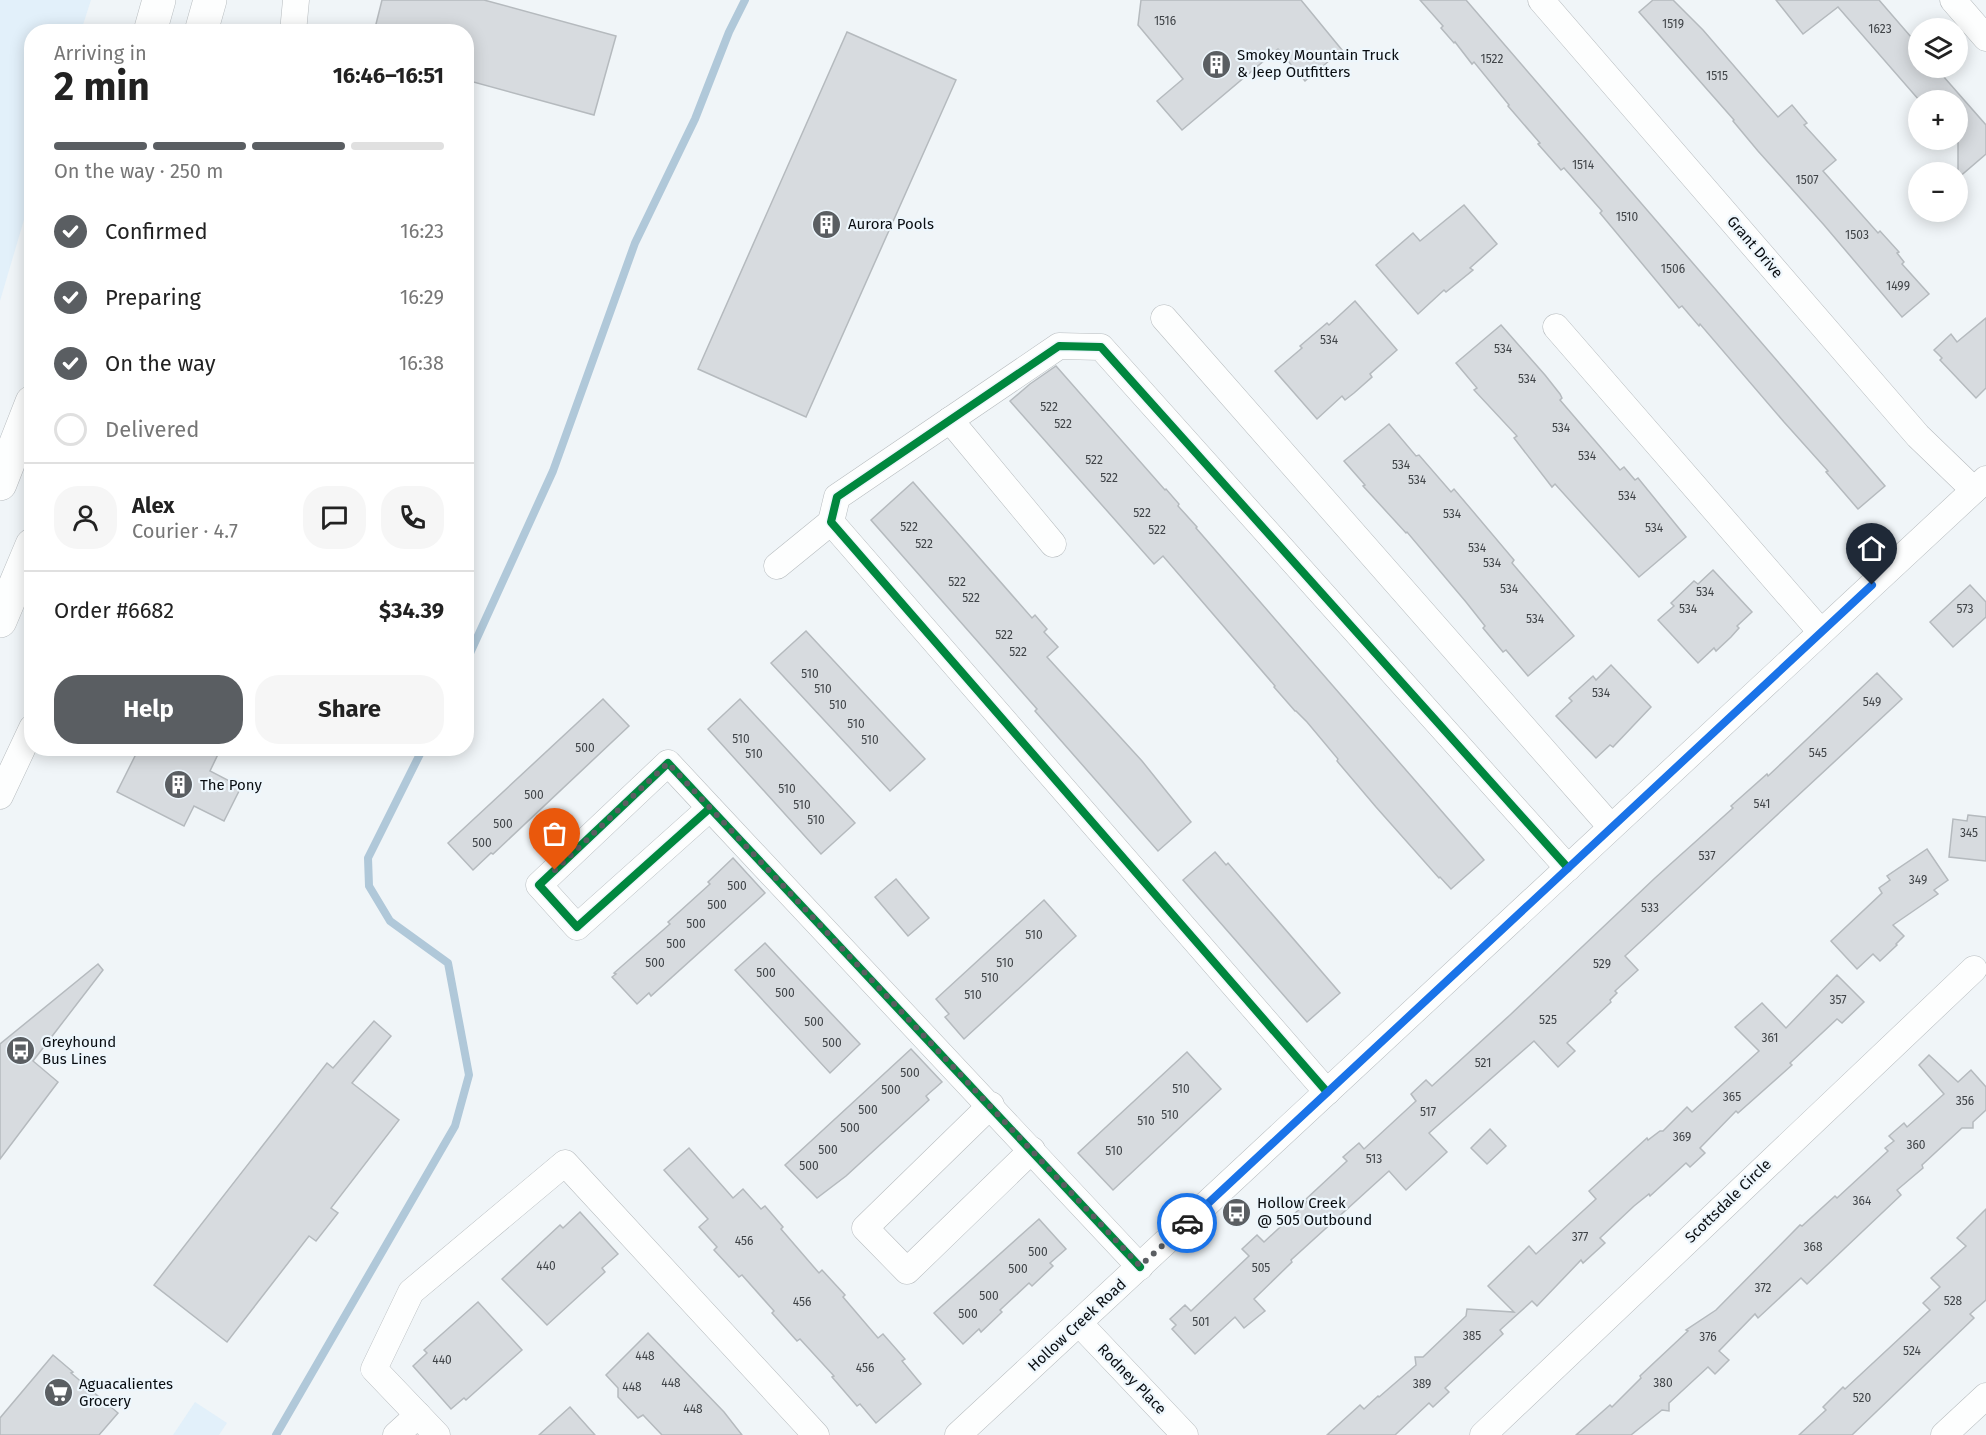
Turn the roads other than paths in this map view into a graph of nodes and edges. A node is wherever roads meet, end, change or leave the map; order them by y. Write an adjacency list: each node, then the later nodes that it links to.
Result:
1 (159, 0): 6 (highway)
2 (210, 0): 7 (highway)
3 (296, 0): 8 (street)
4 (1541, 0): 15 (street, Grant Drive)
5 (1953, 0): 9 (street)
6 (152, 24)
7 (203, 24)
8 (294, 24)
9 (1986, 38)
10 (1164, 318): 25 (street)
11 (1556, 327): 21 (street)
12 (950, 420): 16 (street); 17 (street); 26 (street)
13 (24, 422): 14 (highway)
14 (0, 484)
15 (1980, 485): 21 (street, Hollow Creek Road)
16 (831, 522): 19 (street); 28 (street)
17 (1053, 544)
18 (24, 564): 20 (highway)
19 (777, 566)
20 (0, 621)
21 (1821, 632): 25 (street, Hollow Creek Road)
22 (24, 745): 23 (street)
23 (0, 796)
24 (710, 808): 24 (street); 29 (street)
25 (1611, 827): 26 (street, Hollow Creek Road)
26 (1568, 868): 28 (street, Hollow Creek Road)
27 (1974, 969): 40 (street, Scottsdale Circle)
28 (1327, 1092): 31 (street, Hollow Creek Road)
29 (991, 1105): 30 (street); 30 (street)
30 (1032, 1150): 31 (street)
31 (1140, 1266): 32 (street, Hollow Creek Road)
32 (1079, 1323): 38 (street, Hollow Creek Road); 39 (street, Rodney Place)
33 (1986, 1396): 41 (street)
34 (418, 1415): 35 (street); 36 (street); 37 (street)
35 (396, 1435)
36 (437, 1435)
37 (816, 1435)
38 (958, 1435)
39 (1185, 1435)
40 (1483, 1435)
41 (1944, 1435)

